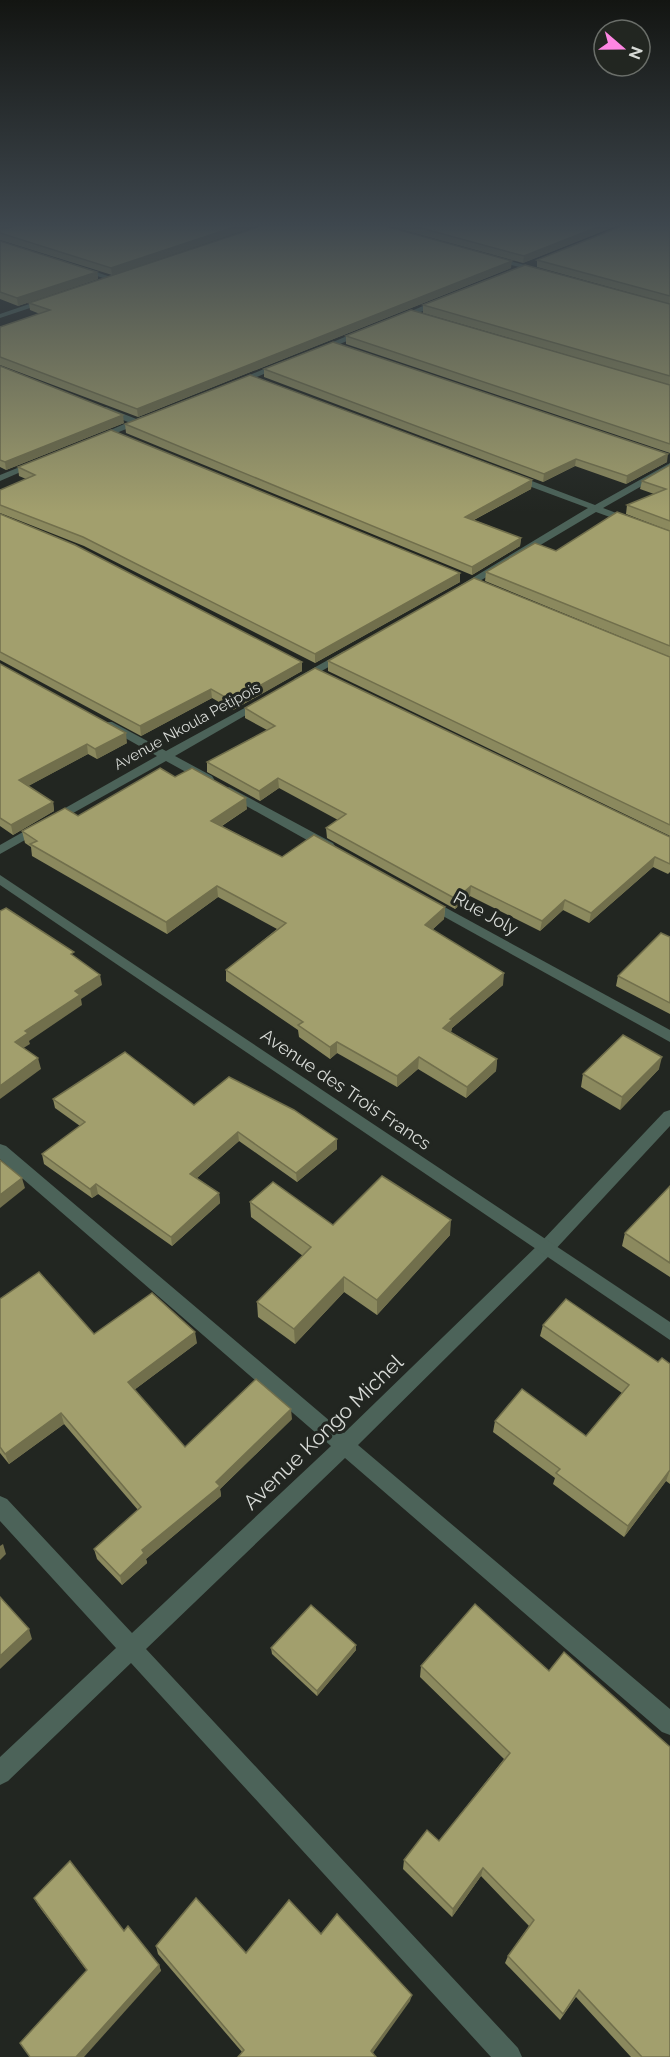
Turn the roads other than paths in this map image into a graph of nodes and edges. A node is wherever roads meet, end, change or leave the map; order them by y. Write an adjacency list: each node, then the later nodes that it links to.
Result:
1 (372, 328): 2 (street)
2 (333, 344): 3 (street); 4 (street)
3 (344, 348)
4 (312, 352)
5 (291, 361): 6 (street)
6 (229, 385)
7 (94, 405): 9 (street)
8 (157, 414): 9 (street)
9 (136, 422): 10 (street)
10 (111, 432): 11 (street); 12 (street)
11 (122, 436)
12 (91, 441)
13 (40, 462): 16 (street)
14 (670, 466): 17 (street)
15 (508, 476): 17 (street)
16 (0, 478)
17 (595, 508): 18 (street); 19 (street)
18 (670, 536)
19 (445, 597)
20 (355, 648): 22 (street, Avenue Nkoula Petipois)
21 (93, 716): 22 (street)
22 (165, 755): 23 (street, Avenue Nkoula Petipois); 24 (street)
23 (0, 850)
24 (340, 853)
25 (0, 879): 30 (street, Avenue des Trois Francs)
26 (412, 893): 27 (street, Rue Joly)
27 (670, 1037)
28 (670, 1116): 30 (street, Avenue Kongo Michel)
29 (0, 1150): 32 (street)
30 (546, 1248): 31 (street, Avenue des Trois Francs); 32 (street, Avenue Kongo Michel)
31 (670, 1332)
32 (345, 1445): 34 (street, Avenue Kongo Michel); 35 (street)
33 (0, 1506): 34 (street)
34 (132, 1646): 36 (street, Avenue Kongo Michel); 37 (street)
35 (670, 1724)
36 (0, 1773)
37 (509, 2057)

